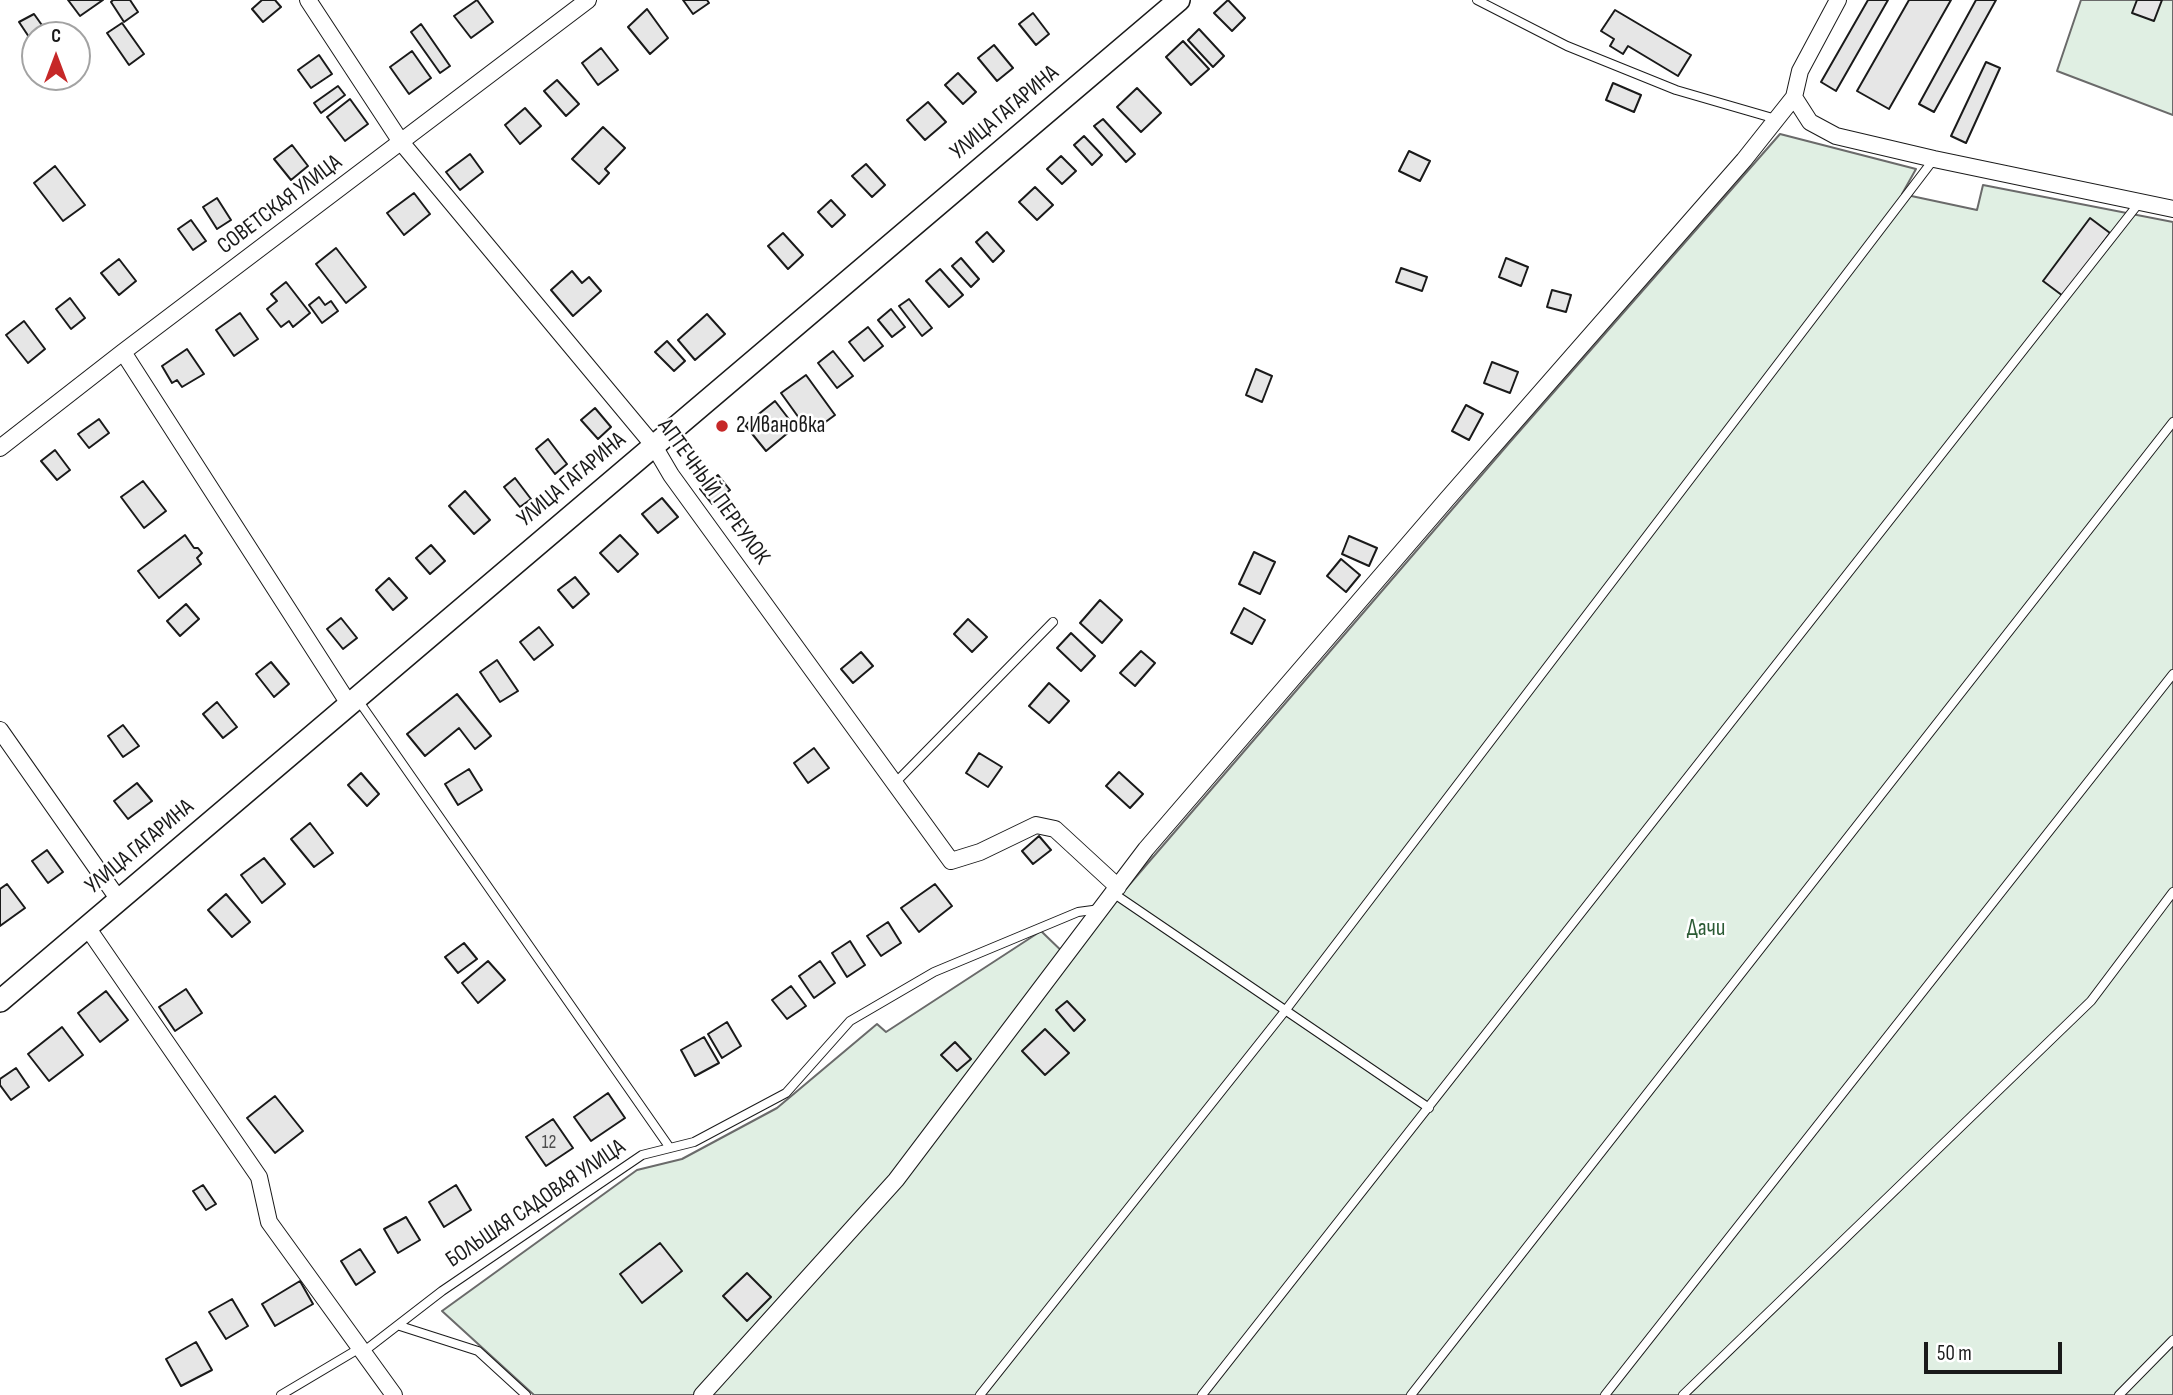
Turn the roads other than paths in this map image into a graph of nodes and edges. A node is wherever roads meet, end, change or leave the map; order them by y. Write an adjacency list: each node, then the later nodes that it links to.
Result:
1 (309, 0): 8 (street, АПТЕЧНЫЙ ПЕРЕУЛОК)
2 (588, 0): 8 (street, СОВЕТСКАЯ УЛИЦА)
3 (1179, 0): 14 (street, УЛИЦА ГАГАРИНА)
4 (1477, 0): 7 (lane)
5 (1838, 0): 6 (street)
6 (1794, 97): 7 (street); 9 (street)
7 (1776, 119): 21 (street)
8 (401, 142): 12 (street, СОВЕТСКАЯ УЛИЦА); 14 (street, АПТЕЧНЫЙ ПЕРЕУЛОК)
9 (1934, 159): 10 (street); 27 (lane)
10 (2139, 202): 11 (street); 28 (lane)
11 (2173, 209)
12 (123, 352): 15 (street, СОВЕТСКАЯ УЛИЦА); 18 (street)
13 (2173, 422): 39 (lane)
14 (654, 446): 18 (street, УЛИЦА ГАГАРИНА); 20 (street, АПТЕЧНЫЙ ПЕРЕУЛОК)
15 (0, 448)
16 (1053, 622): 20 (lane)
17 (2173, 674): 40 (lane)
18 (353, 701): 23 (street, УЛИЦА ГАГАРИНА); 29 (lane)
19 (0, 730): 23 (street)
20 (896, 782): 21 (street, АПТЕЧНЫЙ ПЕРЕУЛОК)
21 (1115, 890): 24 (street); 27 (lane)
22 (2173, 892): 41 (lane)
23 (118, 900): 25 (street, УЛИЦА ГАГАРИНА)
24 (1101, 909): 29 (lane, БОЛЬШАЯ САДОВАЯ УЛИЦА); 36 (street)
25 (87, 927): 26 (street, УЛИЦА ГАГАРИНА); 32 (street)
26 (0, 1001)
27 (1285, 1011): 28 (lane); 37 (lane)
28 (1429, 1108): 38 (lane)
29 (670, 1148): 30 (lane, БОЛЬШАЯ САДОВАЯ УЛИЦА)
30 (400, 1326): 32 (lane, БОЛЬШАЯ САДОВАЯ УЛИЦА); 35 (lane)
31 (2173, 1340): 42 (lane)
32 (362, 1350): 33 (lane, БОЛЬШАЯ САДОВАЯ УЛИЦА); 34 (street)
33 (281, 1395)
34 (394, 1395)
35 (526, 1395)
36 (702, 1395)
37 (980, 1395)
38 (1202, 1395)
39 (1411, 1395)
40 (1605, 1395)
41 (1683, 1395)
42 (2119, 1395)

